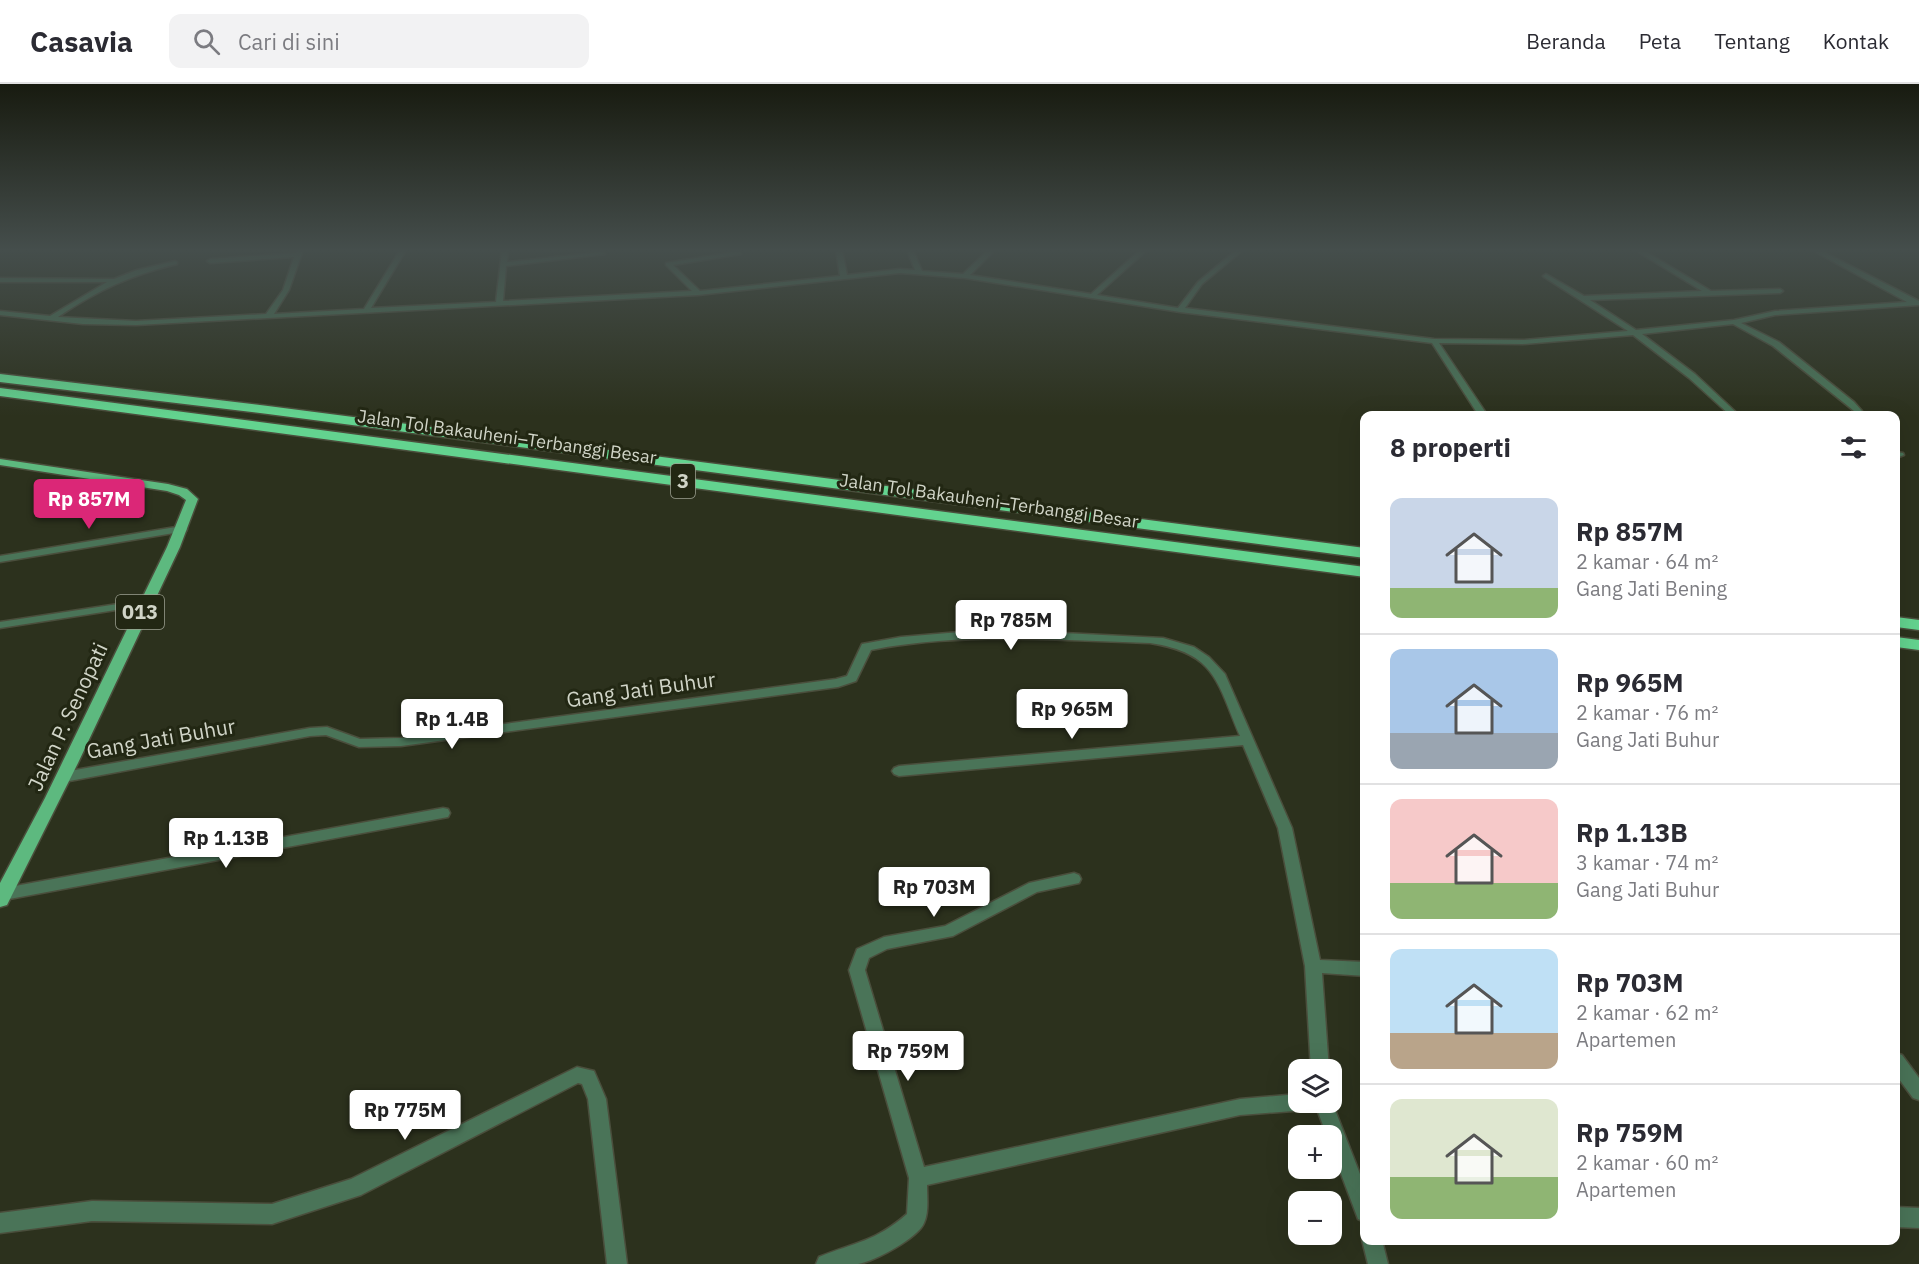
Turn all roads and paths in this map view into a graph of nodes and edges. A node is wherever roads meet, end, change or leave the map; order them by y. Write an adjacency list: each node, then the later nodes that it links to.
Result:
1 (73, 305): 13 (street)
2 (276, 305): 12 (street)
3 (370, 305): 9 (street)
4 (476, 305): 9 (street)
5 (1146, 305): 10 (street)
6 (1184, 305): 10 (street)
7 (1592, 305): 15 (street)
8 (1885, 305): 14 (street)
9 (367, 310): 12 (street)
10 (1180, 310): 16 (street)
11 (0, 313): 13 (street)
12 (269, 315): 13 (street)
13 (51, 319)
14 (1734, 322): 15 (street); 21 (street)
15 (1634, 333): 16 (street); 20 (street)
16 (1434, 341): 19 (street)
17 (0, 378): 24 (highway, Jalan Tol Bakauheni–Terbanggi Besar / 3)
18 (0, 392): 26 (highway, Jalan Tol Bakauheni–Terbanggi Besar / 3)
19 (1481, 411)
20 (1730, 411)
21 (1858, 411)
22 (0, 462): 23 (main road, Jalan P. Senopati / 013)
23 (182, 529): 25 (street); 27 (main road, Jalan P. Senopati / 013)
24 (1360, 552)
25 (0, 559)
26 (1360, 571)
27 (144, 603): 30 (street); 35 (main road, Jalan P. Senopati / 013)
28 (1900, 622): 29 (highway)
29 (1919, 624)
30 (0, 625)
31 (1900, 643): 32 (highway)
32 (1919, 645)
33 (1248, 740): 34 (street); 35 (street, Gang Jati Buhur); 39 (street)
34 (899, 771)
35 (64, 777): 38 (main road, Jalan P. Senopati / 013)
36 (442, 813): 38 (street)
37 (1074, 879): 46 (street)
38 (2, 897)
39 (1312, 966): 40 (street); 41 (street)
40 (1360, 969)
41 (1319, 1059)
42 (1900, 1066): 43 (street)
43 (1919, 1092)
44 (1288, 1103): 46 (street)
45 (1327, 1113): 47 (street)
46 (918, 1178): 53 (street)
47 (1360, 1194)
48 (1900, 1217): 49 (street)
49 (1919, 1218)
50 (0, 1223): 52 (street)
51 (1373, 1245): 54 (street)
52 (617, 1264)
53 (826, 1264)
54 (1378, 1264)

